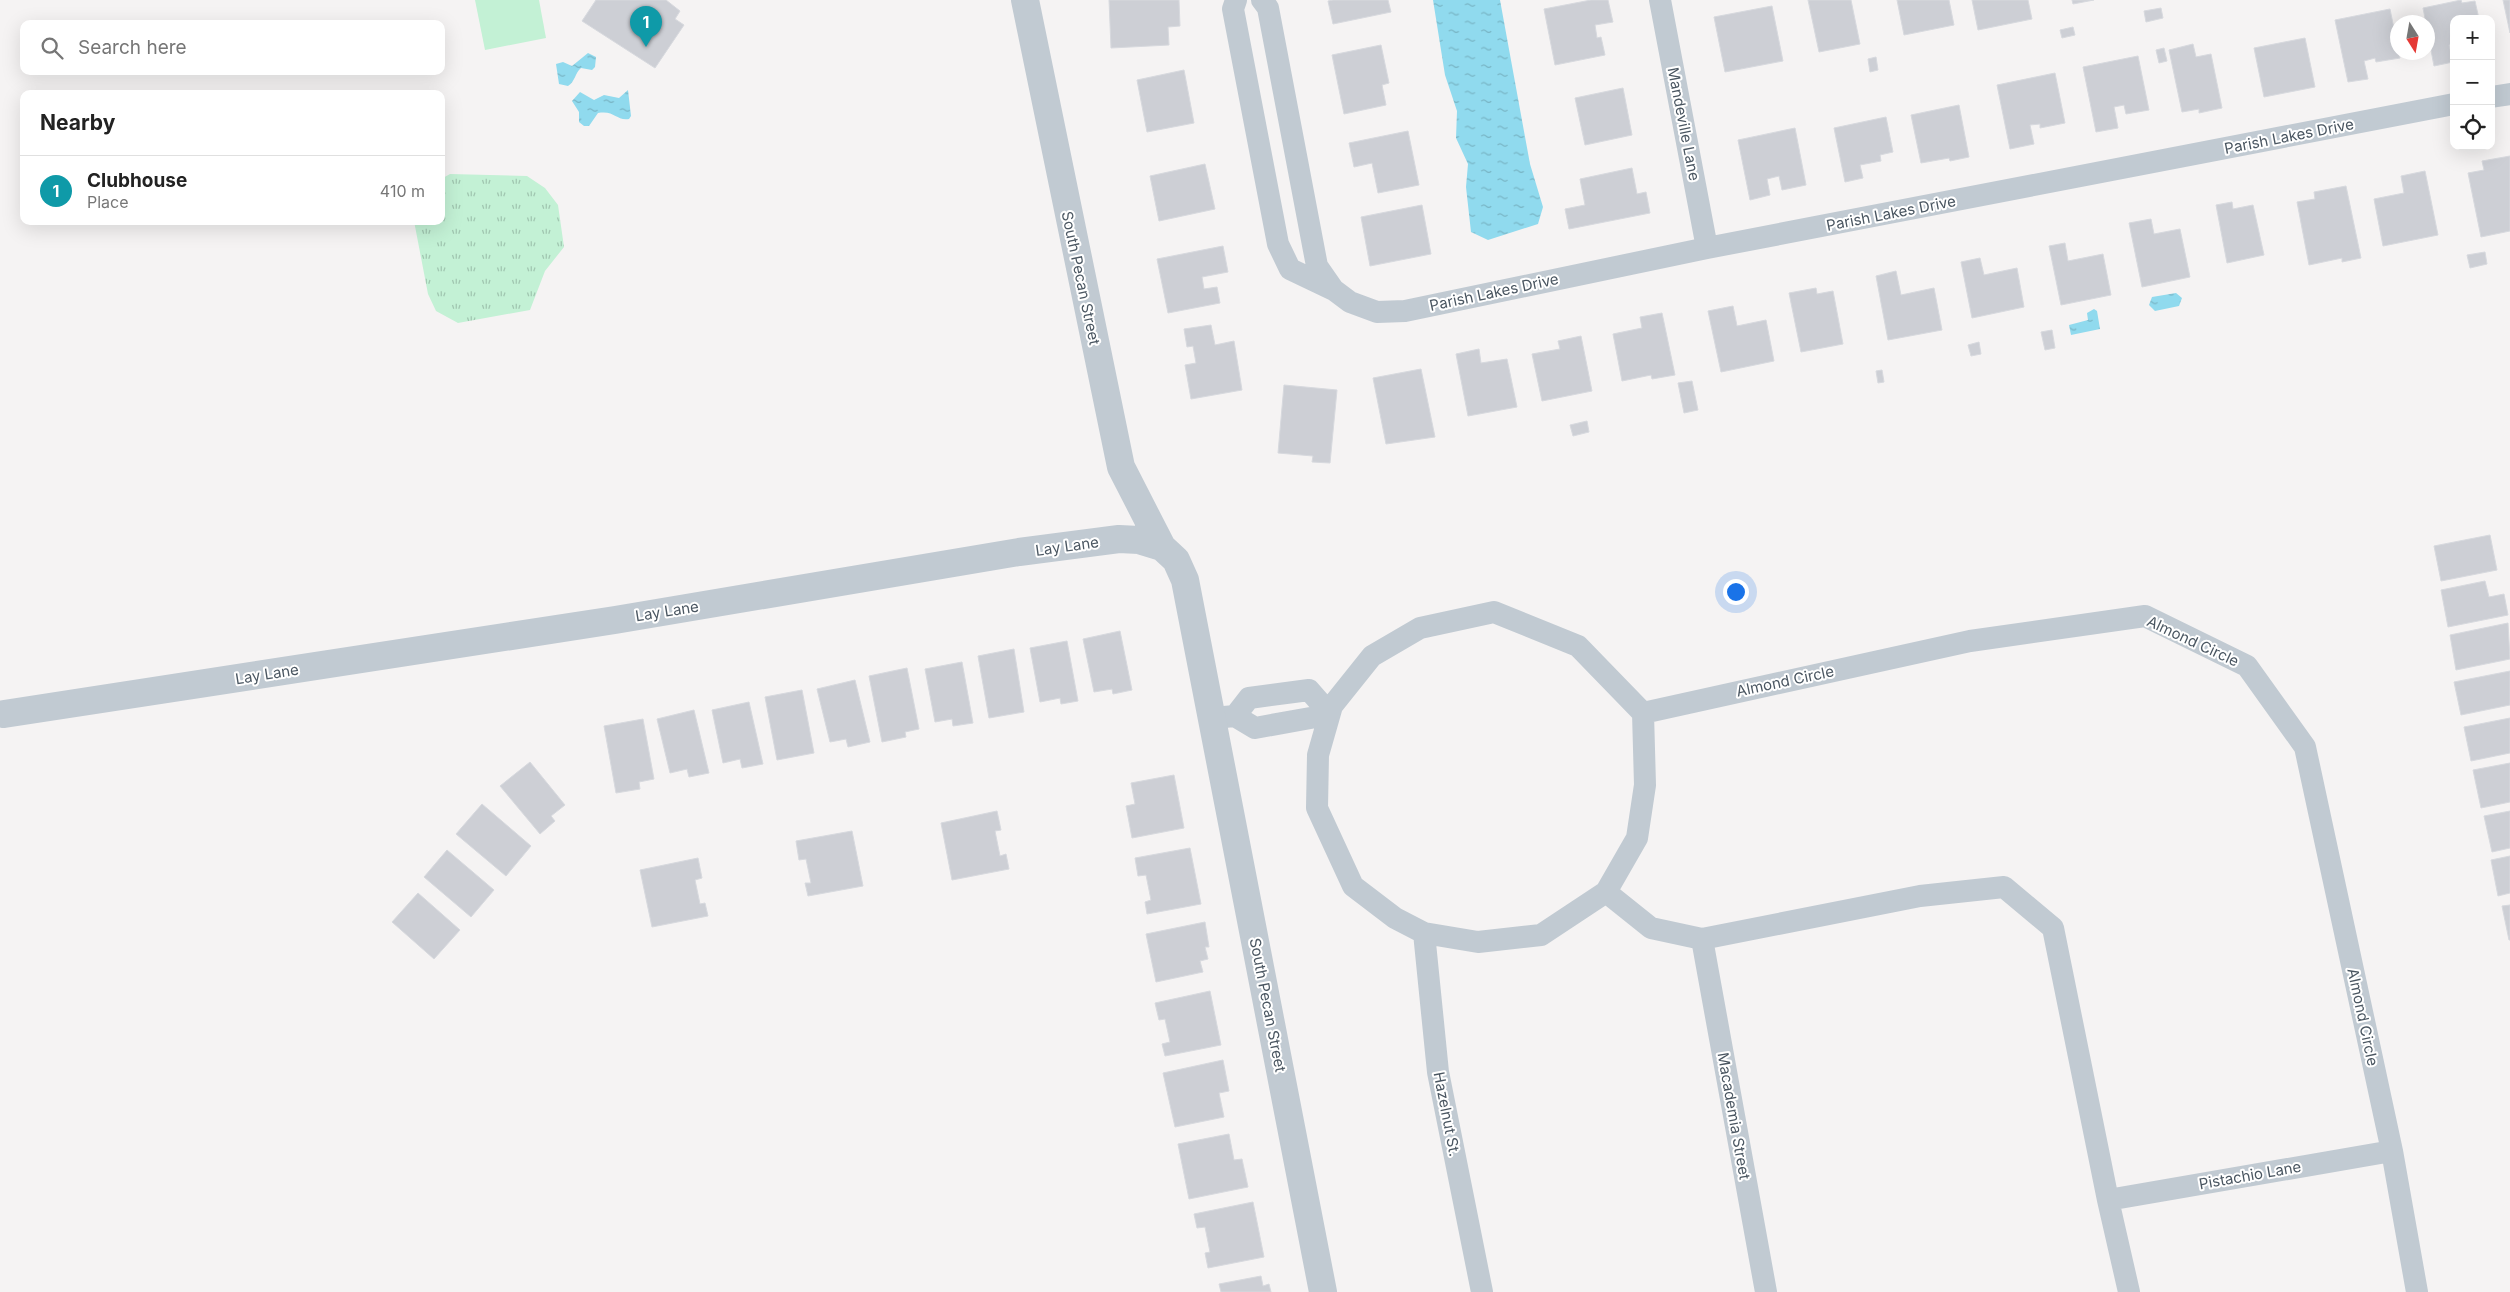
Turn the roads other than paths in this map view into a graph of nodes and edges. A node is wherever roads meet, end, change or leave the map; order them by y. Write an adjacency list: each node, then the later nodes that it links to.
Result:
1 (1025, 0): 10 (street, South Pecan Street)
2 (1236, 0): 9 (street, Parish Lakes Drive)
3 (1262, 0): 9 (street, Parish Lakes Drive)
4 (1660, 0): 8 (street, Mandeville Lane)
5 (2510, 94): 6 (street)
6 (2495, 96)
7 (2450, 105): 8 (street, Parish Lakes Drive)
8 (1707, 248): 9 (street, Parish Lakes Drive)
9 (1334, 290)
10 (1162, 547): 12 (street, Lay Lane); 14 (street)
11 (1327, 706): 13 (street); 14 (street); 14 (street); 16 (street)
12 (1, 711)
13 (1643, 713): 15 (street); 18 (street, Almond Circle)
14 (1224, 717): 20 (street, South Pecan Street)
15 (1606, 892): 16 (street); 17 (street)
16 (1424, 933): 21 (street, Hazelnut St.)
17 (1702, 939): 19 (street); 22 (street, Macademia Street)
18 (2392, 1151): 19 (street, Pistachio Lane); 24 (street, Almond Circle)
19 (2108, 1200): 23 (street)
20 (1322, 1292)
21 (1482, 1292)
22 (1766, 1292)
23 (2129, 1292)
24 (2417, 1292)

